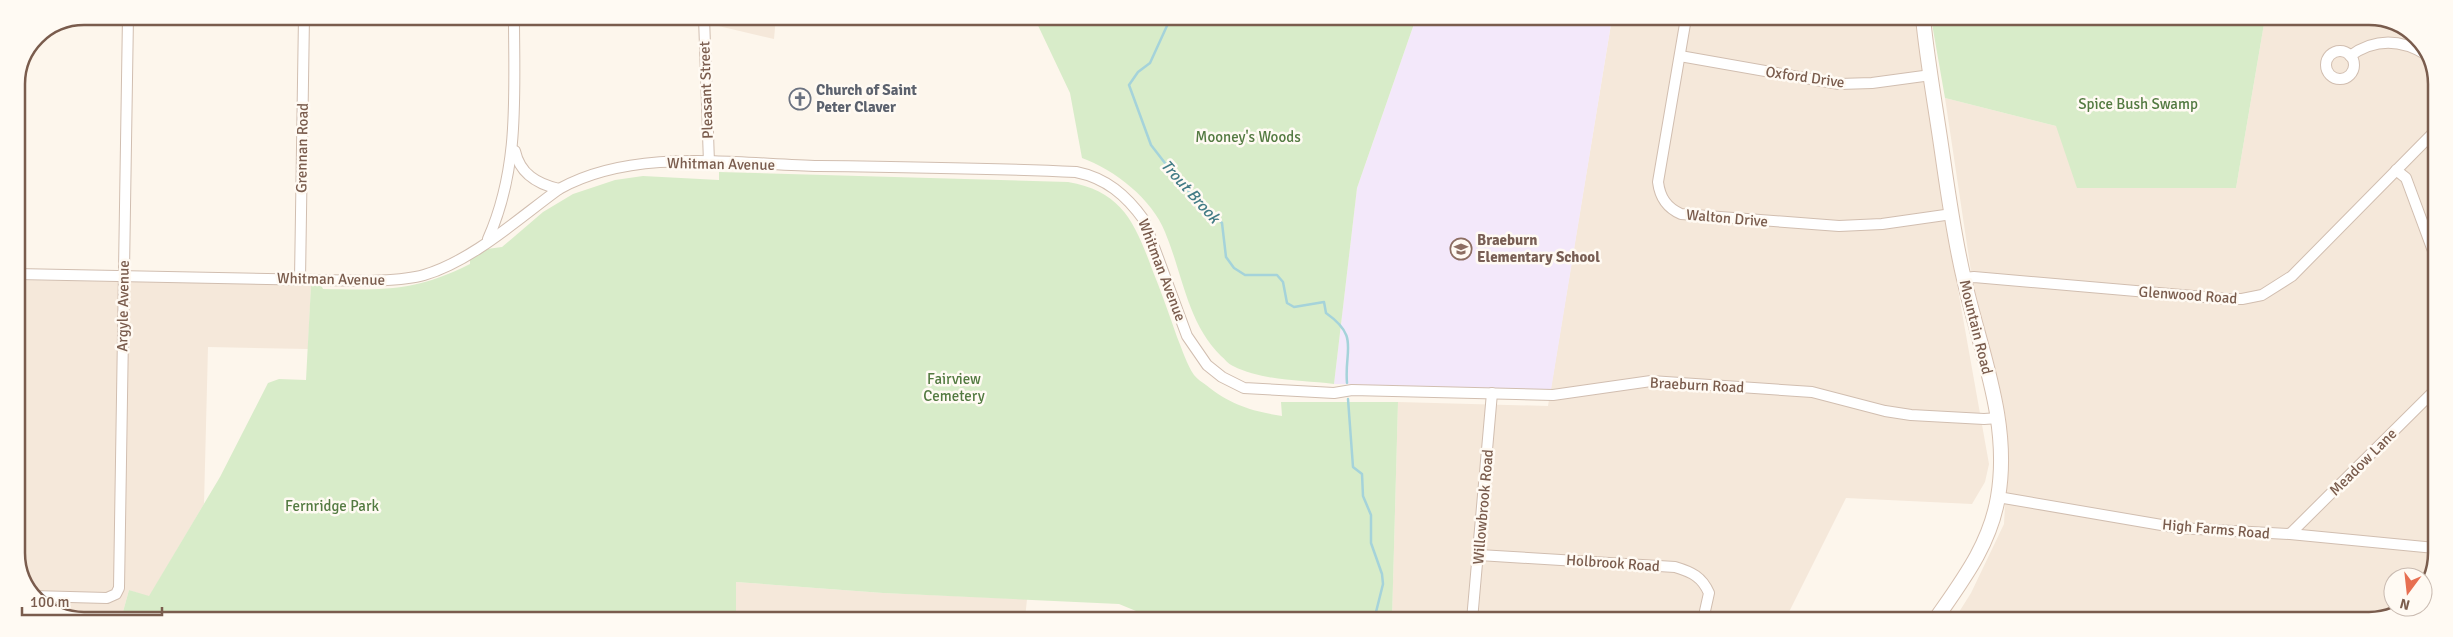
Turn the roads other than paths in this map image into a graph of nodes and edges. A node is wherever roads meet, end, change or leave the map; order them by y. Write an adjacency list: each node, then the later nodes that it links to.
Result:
1 (128, 25): 20 (street, Argyle Avenue)
2 (304, 25): 22 (street, Grennan Road)
3 (514, 25): 12 (street)
4 (704, 25): 13 (street, Pleasant Street)
5 (1685, 25): 8 (street, Walton Drive)
6 (1924, 25): 10 (main road, Mountain Road)
7 (2418, 51): 9 (street)
8 (1680, 56): 10 (street, Oxford Drive); 16 (street, Walton Drive)
9 (2350, 56)
10 (1931, 75): 16 (main road, Mountain Road)
11 (2428, 138): 14 (street, Glenwood Road)
12 (513, 145): 15 (street); 18 (street)
13 (709, 162): 15 (street, Whitman Avenue); 24 (street, Whitman Avenue)
14 (2396, 170): 17 (street); 21 (street, Glenwood Road)
15 (559, 189): 18 (street, Whitman Avenue)
16 (1952, 214): 21 (main road, Mountain Road)
17 (2428, 237)
18 (487, 241): 22 (street, Whitman Avenue)
19 (25, 274): 20 (street, Whitman Avenue)
20 (123, 276): 22 (street, Whitman Avenue); 31 (street, Argyle Avenue)
21 (1964, 278): 26 (main road, Mountain Road)
22 (300, 279)
23 (1492, 393): 24 (street, Braeburn Road); 26 (street, Braeburn Road); 30 (street, Willowbrook Road)
24 (1334, 394)
25 (2428, 397): 28 (street, Meadow Lane)
26 (1999, 418): 27 (main road, Mountain Road)
27 (1998, 498): 28 (street, High Farms Road); 34 (main road, Mountain Road)
28 (2290, 534): 29 (street, High Farms Road)
29 (2428, 547)
30 (1479, 555): 32 (street, Willowbrook Road); 33 (street, Holbrook Road)
31 (44, 596)
32 (1473, 612)
33 (1705, 612)
34 (1940, 612)

